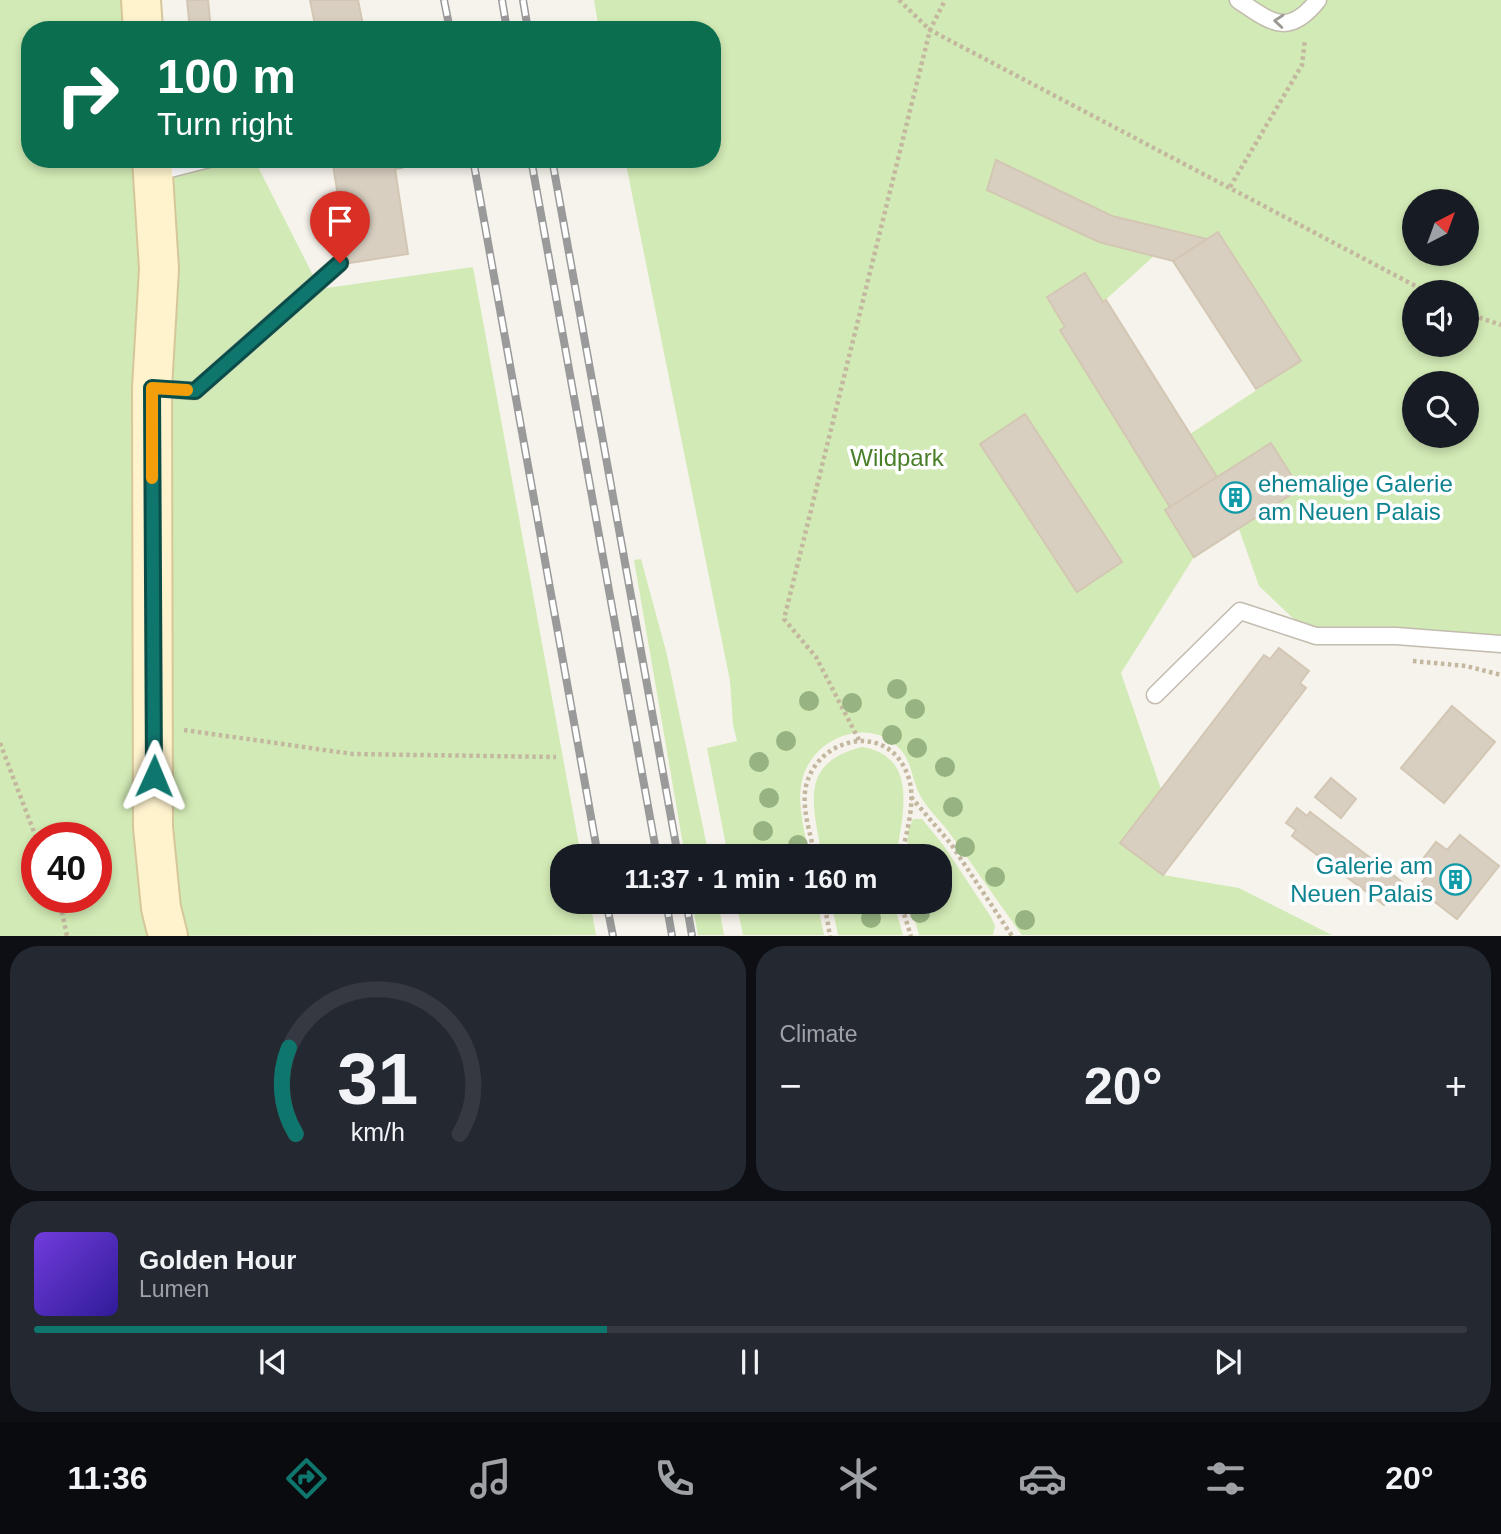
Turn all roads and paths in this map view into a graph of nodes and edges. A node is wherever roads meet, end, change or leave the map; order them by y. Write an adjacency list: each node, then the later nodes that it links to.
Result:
1 (141, 0): 7 (street)
2 (898, 0): 8 (path)
3 (945, 0): 8 (path)
4 (1238, 0): 6 (lane, one-way to 4)
5 (1318, 0): 6 (lane)
6 (1307, 14): 10 (path)
7 (142, 21)
8 (930, 30): 10 (path); 19 (path)
9 (153, 168): 15 (street)
10 (1230, 187): 12 (path)
11 (340, 263): 15 (lane)
12 (1404, 280)
13 (1479, 317): 14 (path)
14 (1501, 325)
15 (152, 388): 18 (street)
16 (1501, 644): 17 (lane)
17 (1155, 695)
18 (155, 725): 21 (path); 30 (street)
19 (859, 740): 22 (path); 24 (path)
20 (0, 743): 23 (path)
21 (556, 757)
22 (911, 796): 25 (path); 33 (path)
23 (30, 822)
24 (813, 844)
25 (904, 844)
26 (62, 913): 29 (path)
27 (826, 914): 31 (path)
28 (904, 914): 32 (path)
29 (67, 936)
30 (168, 936)
31 (830, 936)
32 (911, 936)
33 (1012, 936)

